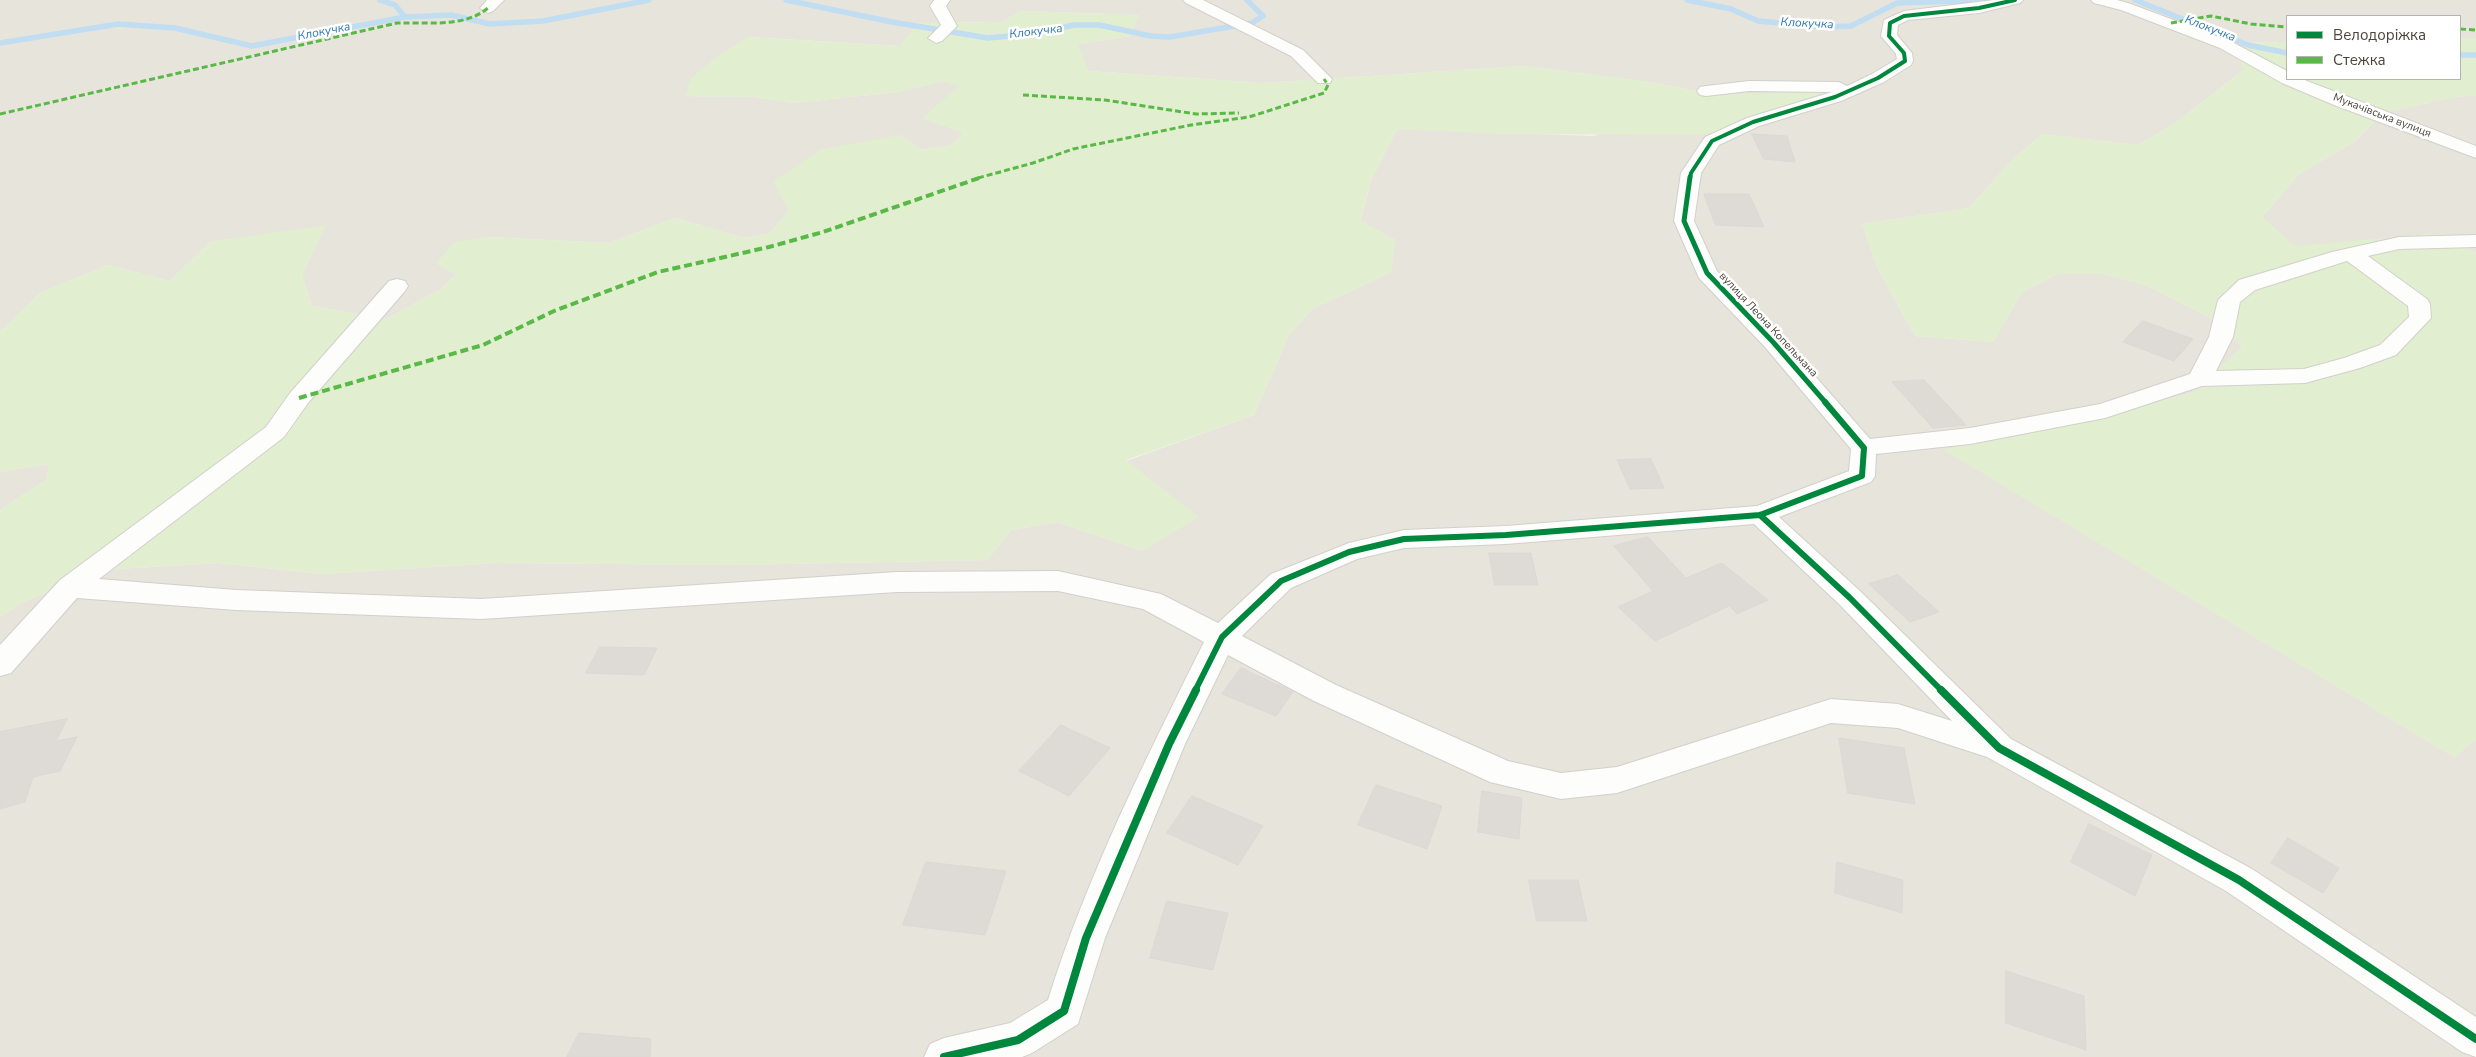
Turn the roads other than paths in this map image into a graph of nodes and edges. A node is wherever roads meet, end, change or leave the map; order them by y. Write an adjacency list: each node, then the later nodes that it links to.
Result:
1 (942, 0): 5 (street)
2 (1191, 0): 7 (street)
3 (2015, 0): 9 (street, вулиця Леона Копельмана)
4 (2099, 0): 6 (street, Мукачівська вулиця)
5 (942, 32)
6 (2286, 77)
7 (1324, 79)
8 (2293, 80): 11 (street, Мукачівська вулиця)
9 (1855, 88): 10 (street); 16 (street, вулиця Леона Копельмана)
10 (1706, 91)
11 (2476, 152)
12 (2476, 241): 13 (street)
13 (2351, 254): 15 (street); 15 (street)
14 (397, 286): 18 (street)
15 (2200, 379): 16 (street)
16 (1864, 448): 17 (street)
17 (1760, 515): 19 (street); 21 (street)
18 (70, 587): 19 (street); 20 (street)
19 (1222, 637): 21 (street); 23 (street)
20 (0, 666)
21 (1999, 748): 22 (street)
22 (2476, 1039)
23 (944, 1057)

